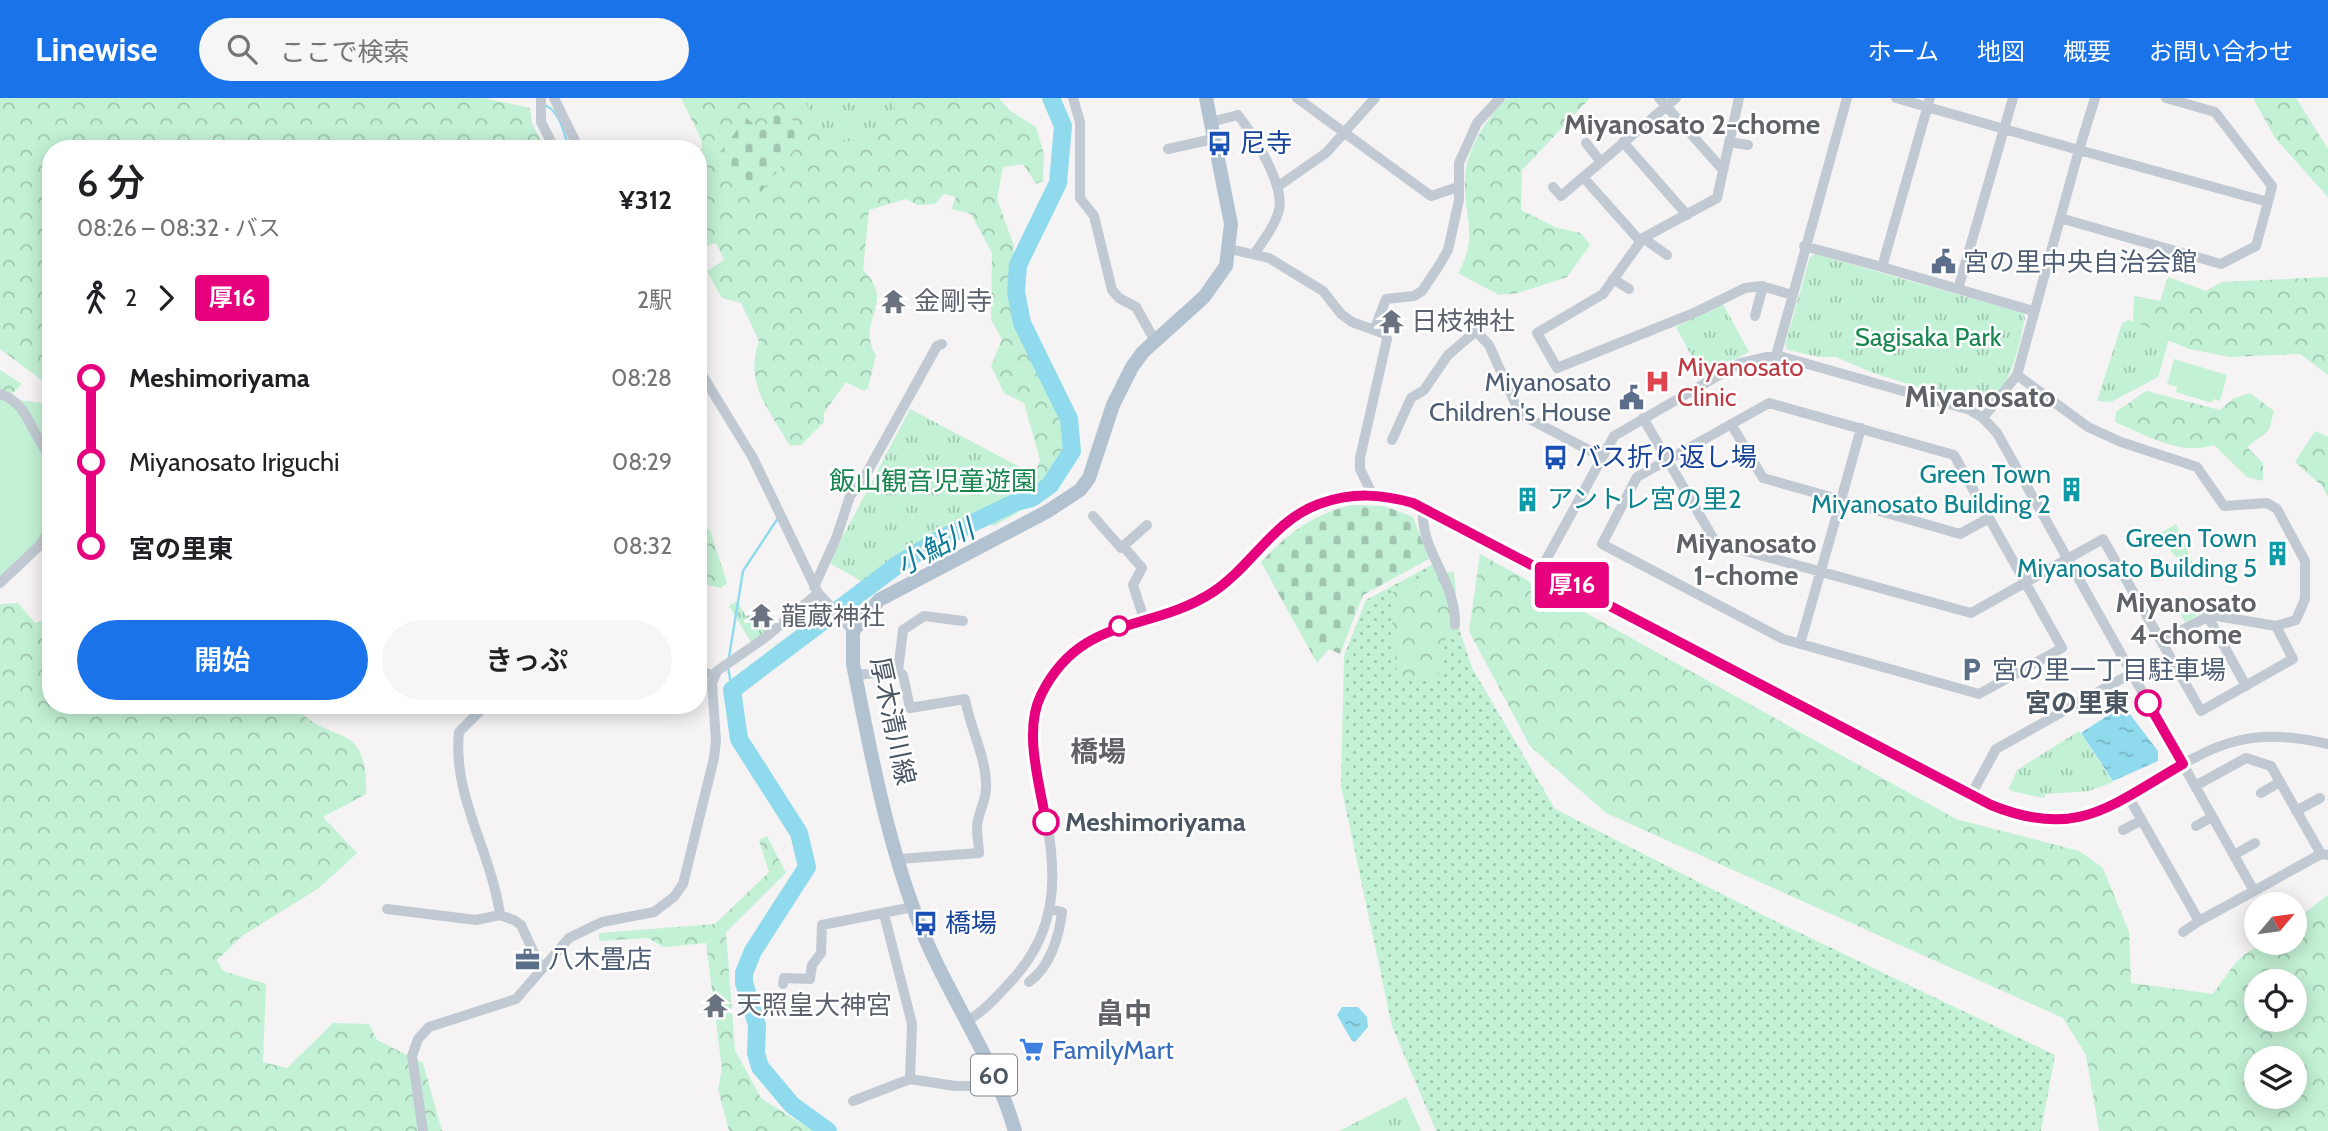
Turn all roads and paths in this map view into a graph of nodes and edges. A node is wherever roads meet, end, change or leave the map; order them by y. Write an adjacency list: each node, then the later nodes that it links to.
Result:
1 (541, 98): 21 (street)
2 (554, 98): 22 (street)
3 (1073, 98): 52 (street)
4 (1206, 98): 17 (main road, 厚木清川線)
5 (1297, 98): 19 (street)
6 (1500, 98): 33 (street)
7 (1676, 98): 15 (street)
8 (1739, 98): 24 (street)
9 (1847, 98): 39 (street)
10 (1896, 98): 16 (street)
11 (2013, 98): 18 (street)
12 (2095, 98): 28 (street)
13 (2166, 98): 35 (street)
14 (1371, 99): 19 (street)
15 (1662, 101): 23 (street); 30 (street)
16 (1929, 103): 18 (street); 43 (street)
17 (1211, 122): 20 (main road, 厚木清川線); 32 (street)
18 (2004, 129): 28 (street); 47 (street)
19 (1345, 134): 32 (street); 33 (street)
20 (1213, 139): 27 (street); 40 (main road, 厚木清川線)
21 (550, 140)
22 (575, 140)
23 (1623, 142): 29 (street); 36 (street)
24 (1729, 142): 26 (street); 30 (street)
25 (1586, 143): 29 (street)
26 (1748, 145)
27 (1168, 149)
28 (2079, 150): 35 (street); 37 (street)
29 (1601, 162): 31 (street)
30 (1723, 170): 36 (street)
31 (1583, 177): 34 (street); 38 (street)
32 (1277, 187): 41 (street)
33 (1458, 187): 51 (street)
34 (1553, 187)
35 (2268, 202): 37 (street)
36 (1687, 215): 38 (street)
37 (2060, 218): 49 (street)
38 (1642, 239): 42 (street); 44 (street)
39 (1804, 246): 43 (street); 48 (street)
40 (1230, 249): 41 (street); 52 (main road, 厚木清川線)
41 (1255, 253): 51 (street)
42 (1667, 255)
43 (1882, 267): 47 (street)
44 (1614, 279): 45 (street); 46 (street)
45 (1763, 286): 48 (street); 50 (street)
46 (1629, 289)
47 (1958, 289): 49 (street)
48 (1792, 295): 54 (street)
49 (2034, 310): 55 (street)
50 (1755, 316)
51 (1375, 328): 66 (street)
52 (1156, 341): 84 (main road, 厚木清川線)
53 (942, 344): 79 (street)
54 (1776, 356): 58 (street); 59 (street)
55 (2017, 375): 59 (street); 85 (street)
56 (708, 384): 79 (street)
57 (0, 394): 63 (street)
58 (1643, 418): 64 (street); 65 (street)
59 (1983, 418): 74 (street)
60 (1731, 424): 61 (street); 65 (street); 67 (street)
61 (1861, 428): 67 (street); 70 (street)
62 (1392, 440): 64 (street)
63 (42, 442)
64 (1600, 456): 75 (street)
65 (1667, 460): 76 (street); 87 (street)
66 (1372, 494): 68 (street); 81 (street)
67 (1841, 500): 70 (street); 76 (street)
68 (1423, 508): 75 (street); 83 (street)
69 (1093, 516): 73 (street)
70 (1989, 518): 78 (street)
71 (1147, 525): 73 (street)
72 (42, 542): 77 (street)
73 (1124, 546): 81 (street)
74 (2067, 559): 78 (street); 86 (street); 90 (street)
75 (1541, 569): 100 (street)
76 (1820, 572): 78 (street); 87 (street)
77 (0, 583)
78 (2026, 583): 87 (street)
79 (818, 593): 84 (street); 92 (street)
80 (2207, 615): 85 (street); 86 (street); 93 (street)
81 (1144, 619): 115 (street)
82 (963, 621): 88 (street)
83 (1455, 625)
84 (849, 626): 91 (main road, 厚木清川線 / 60)
85 (2276, 626): 93 (street)
86 (2161, 641): 93 (street)
87 (1800, 644)
88 (898, 671): 91 (street); 111 (street)
89 (707, 673): 92 (street)
90 (2132, 673): 96 (street); 100 (street)
91 (855, 675): 111 (main road, 厚木清川線 / 60)
92 (714, 676): 120 (street)
93 (2246, 686)
94 (477, 714): 117 (street)
95 (2328, 744): 96 (street)
96 (2183, 764): 98 (street); 101 (street)
97 (2280, 782): 98 (street); 99 (street); 103 (street)
98 (2195, 786): 104 (street)
99 (2261, 793)
100 (1972, 795): 101 (street)
101 (2128, 796): 105 (street)
102 (2320, 798): 103 (street)
103 (2296, 811): 109 (street)
104 (2212, 817): 106 (street); 110 (street)
105 (2142, 820): 107 (street); 118 (street)
106 (2196, 826)
107 (2123, 830)
108 (2255, 843): 110 (street)
109 (2324, 855): 112 (street)
110 (2234, 856): 112 (street)
111 (899, 859): 113 (main road, 厚木清川線 / 60)
112 (2254, 891): 118 (street)
113 (913, 907): 116 (street); 123 (main road, 厚木清川線 / 60)
114 (387, 909): 117 (street)
115 (1050, 909): 122 (street); 123 (street)
116 (884, 914): 121 (street); 124 (street)
117 (500, 915): 120 (street)
118 (2199, 921): 119 (street)
119 (2183, 932)
120 (541, 968): 127 (street)
121 (784, 979)
122 (1029, 982)
123 (967, 1021): 125 (main road, 厚木清川線 / 60)
124 (910, 1079): 125 (street); 126 (street)
125 (996, 1080): 128 (main road, 厚木清川線 / 60)
126 (853, 1101)
127 (423, 1131)
128 (1015, 1131)

